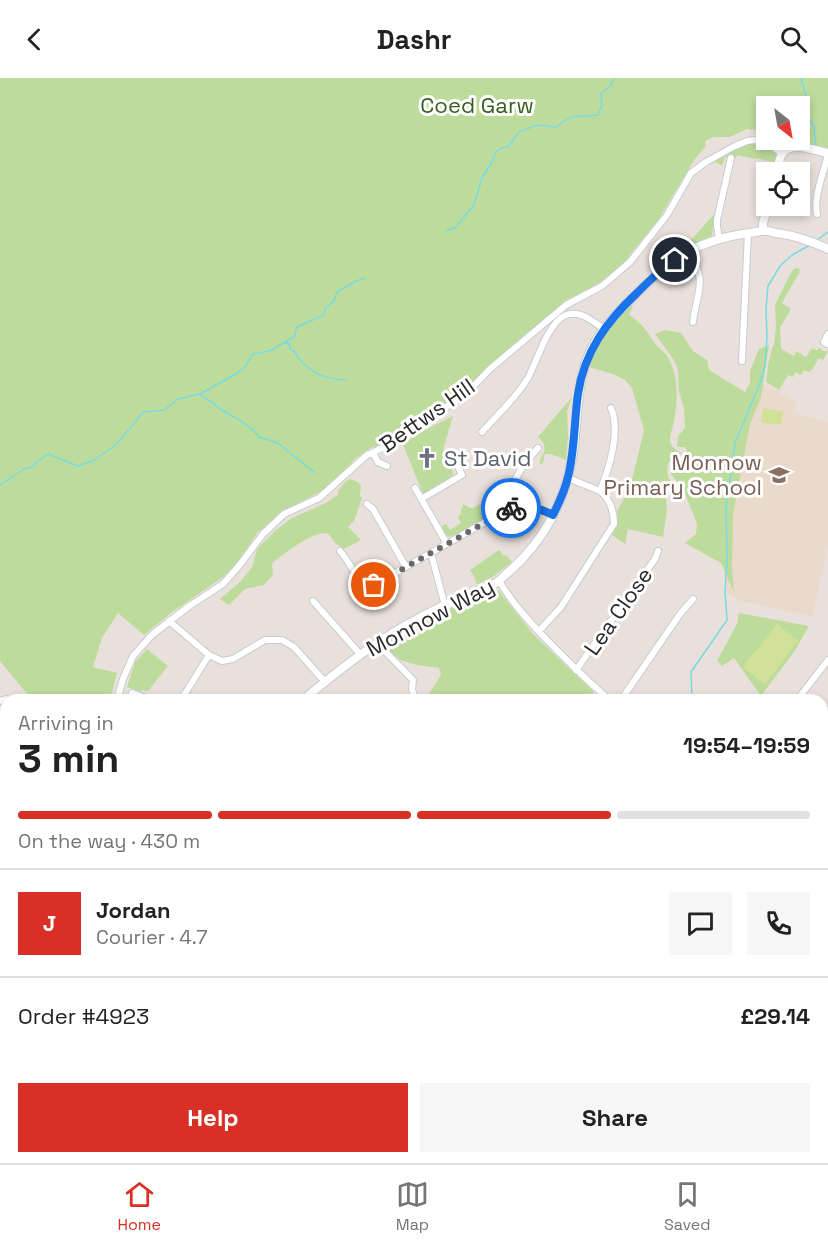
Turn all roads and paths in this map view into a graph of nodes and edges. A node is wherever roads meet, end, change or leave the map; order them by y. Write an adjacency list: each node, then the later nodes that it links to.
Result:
1 (782, 154): 2 (street); 4 (street); 20 (street, Bettws Hill)
2 (828, 154): 5 (street)
3 (731, 158): 9 (street)
4 (779, 162)
5 (818, 214)
6 (766, 216): 7 (street)
7 (763, 231): 8 (street, Monnow Way); 10 (street, Monnow Way)
8 (748, 234): 9 (street, Monnow Way); 16 (street)
9 (720, 238): 11 (street, Monnow Way)
10 (828, 249)
11 (689, 251): 12 (street); 13 (street, Monnow Way)
12 (693, 322)
13 (604, 329): 18 (street); 23 (street, Monnow Way)
14 (828, 334): 15 (street)
15 (828, 344)
16 (742, 361)
17 (611, 408): 25 (street)
18 (482, 432)
19 (538, 448): 28 (street)
20 (373, 453): 21 (street); 39 (street, Bettws Hill)
21 (387, 466)
22 (458, 466): 26 (street)
23 (568, 478): 25 (street); 29 (street, Monnow Way)
24 (415, 488): 26 (street)
25 (600, 491): 40 (street)
26 (421, 499): 30 (street)
27 (367, 504): 34 (street)
28 (512, 507): 29 (street); 30 (street)
29 (553, 515): 35 (street, Monnow Way)
30 (447, 544): 33 (street)
31 (340, 551): 34 (street)
32 (658, 551): 45 (street, Lea Close)
33 (431, 553): 34 (street); 38 (street)
34 (406, 567)
35 (499, 581): 38 (street, Monnow Way); 40 (street)
36 (693, 598): 52 (street)
37 (313, 602): 42 (street)
38 (445, 606): 41 (street, Monnow Way)
39 (169, 621): 43 (street); 47 (street, Bettws Hill)
40 (539, 631): 45 (street)
41 (377, 643): 42 (street, Monnow Way); 50 (street)
42 (360, 654): 46 (street, Monnow Way)
43 (209, 655): 46 (street); 48 (street)
44 (828, 660): 53 (street)
45 (576, 670): 51 (street)
46 (325, 682): 49 (street, Monnow Way)
47 (119, 694)
48 (185, 694)
49 (310, 694)
50 (413, 694)
51 (600, 694)
52 (625, 694)
53 (802, 694)

